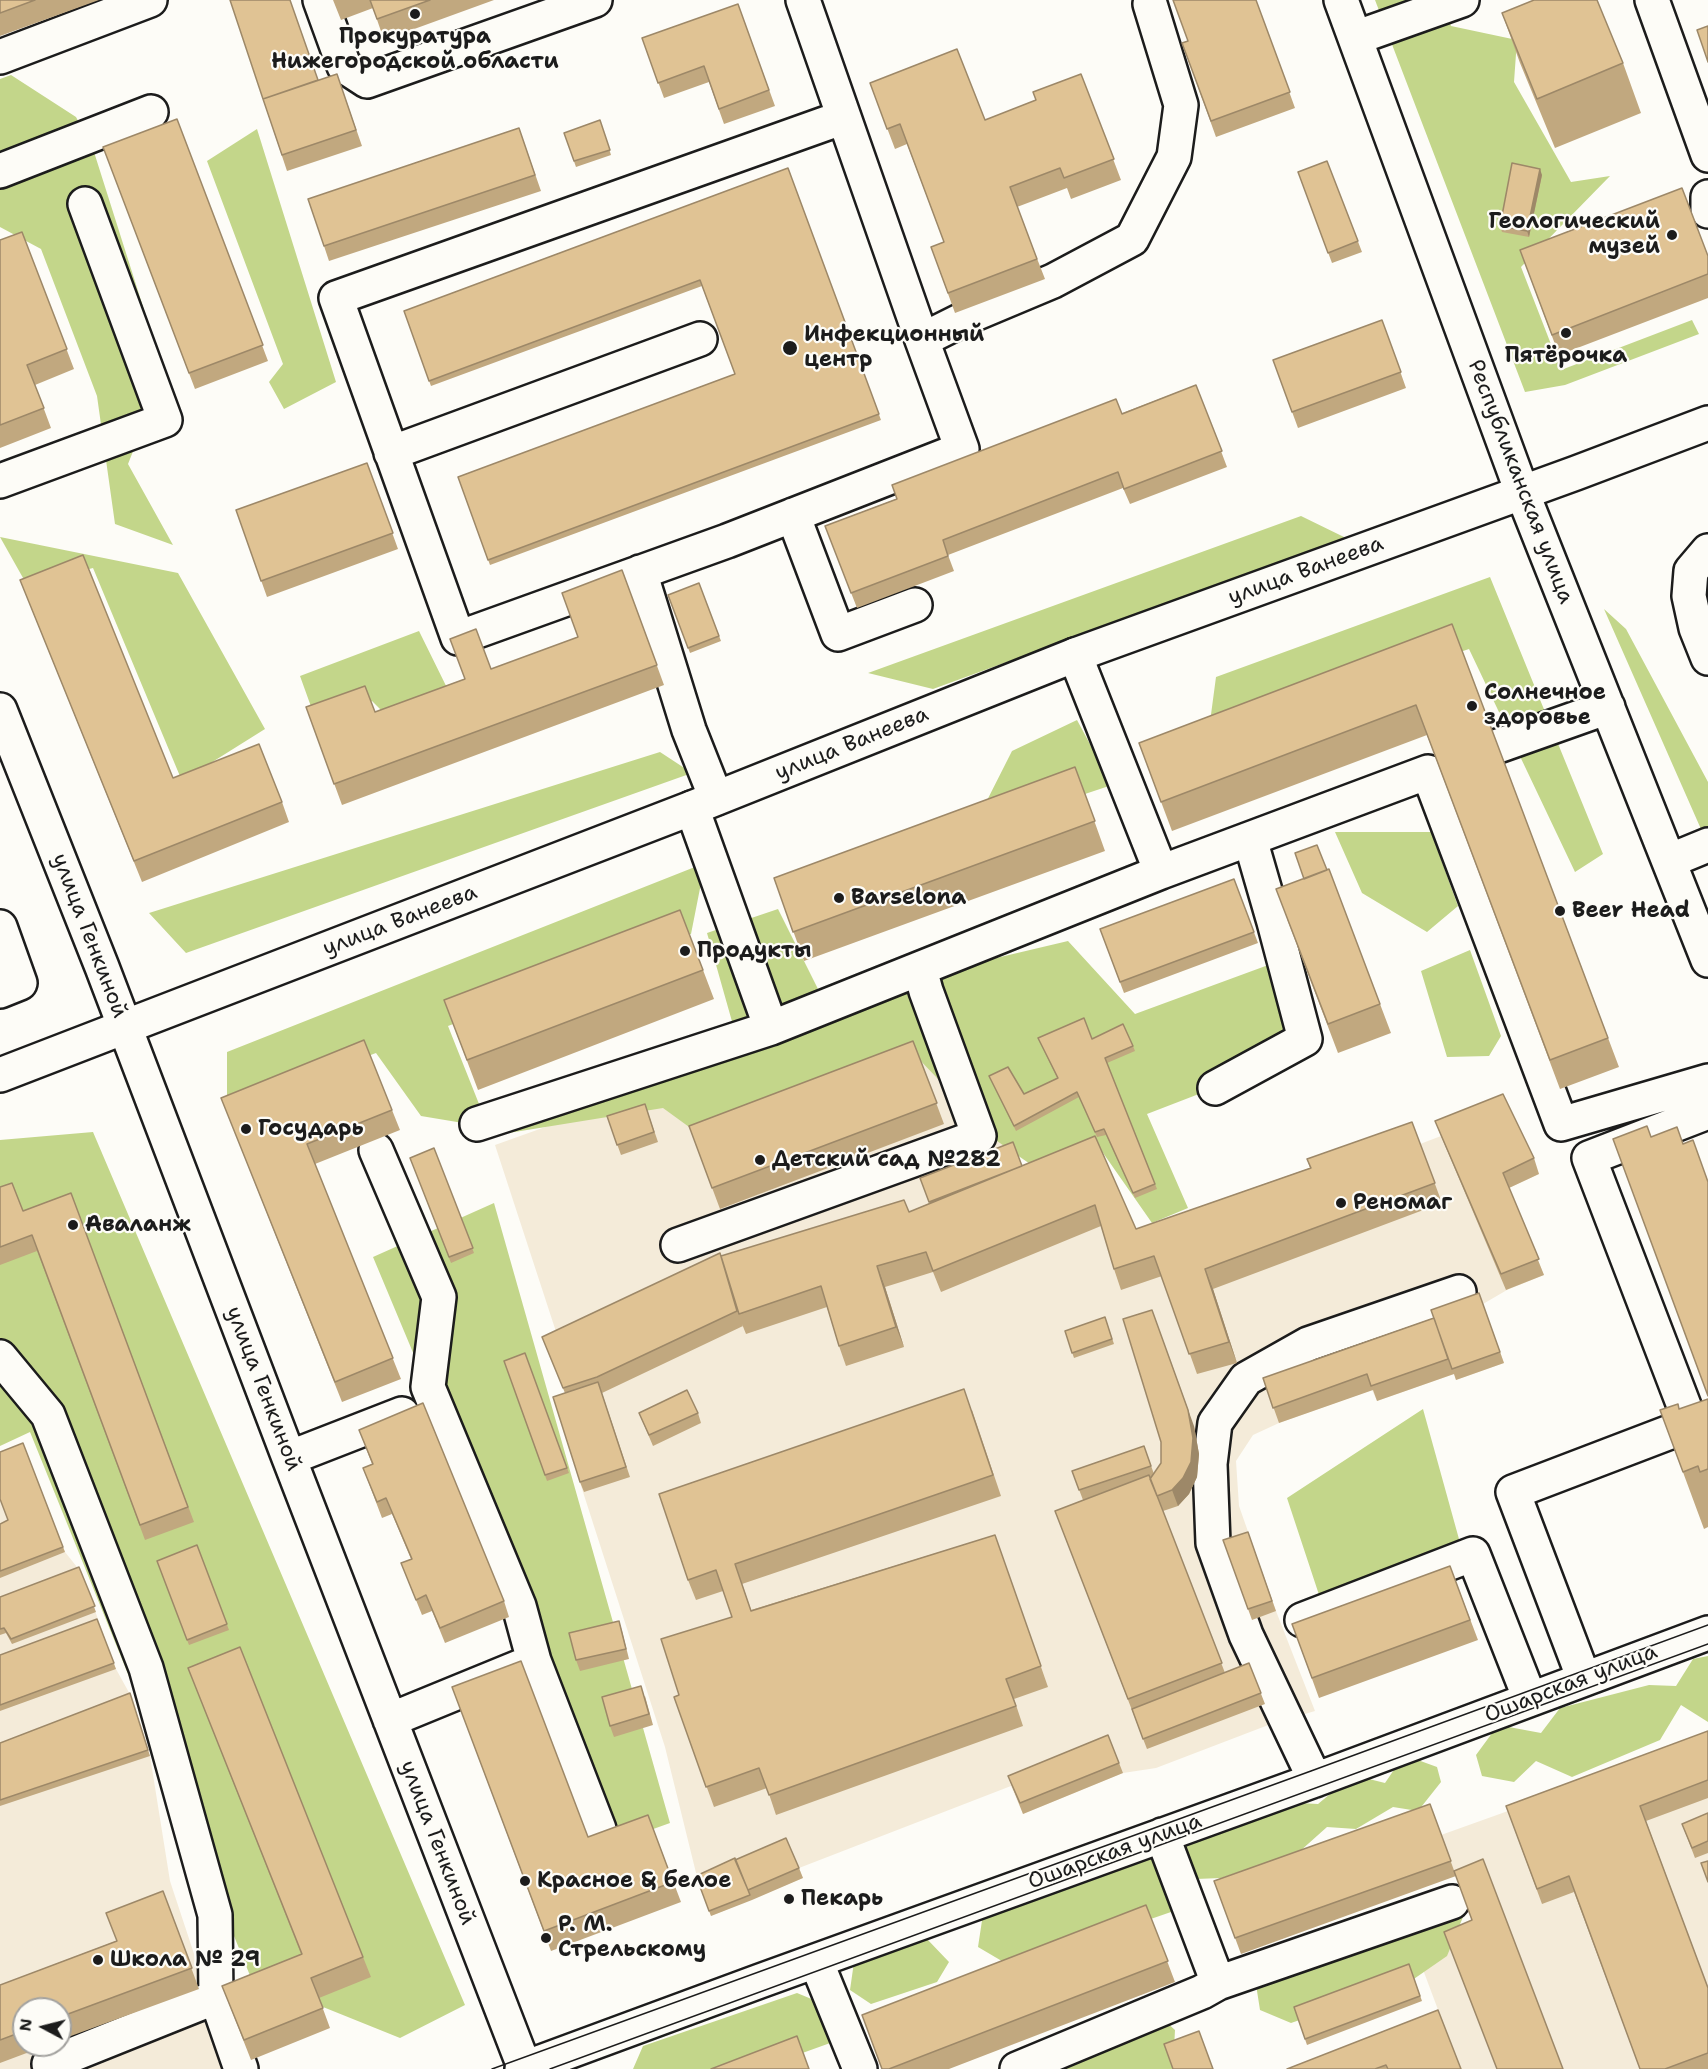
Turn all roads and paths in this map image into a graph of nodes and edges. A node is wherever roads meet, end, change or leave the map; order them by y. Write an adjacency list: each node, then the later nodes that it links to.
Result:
1 (150, 0): 10 (street)
2 (320, 0): 3 (street)
3 (595, 0)
4 (803, 0): 12 (street)
5 (1341, 0): 9 (street, Республиканская улица)
6 (1462, 0): 9 (street)
7 (1652, 0): 13 (street)
8 (1150, 4): 19 (street)
9 (1355, 38): 23 (street, Республиканская улица)
10 (0, 57)
11 (151, 112): 14 (street)
12 (844, 117): 19 (street); 21 (street)
13 (1708, 156)
14 (0, 171)
15 (1708, 197): 17 (street)
16 (85, 204): 22 (street)
17 (1708, 211)
18 (700, 339): 21 (street)
19 (922, 340): 24 (street)
20 (1708, 423): 23 (street, улица Ванеева)
21 (392, 453): 26 (street)
22 (0, 481)
23 (1522, 492): 28 (street, улица Ванеева); 30 (street, Республиканская улица)
24 (793, 515): 26 (street); 27 (street)
25 (1708, 551): 29 (street)
26 (640, 572): 34 (street)
27 (915, 605)
28 (1075, 655): 34 (street, улица Ванеева); 38 (street)
29 (1708, 658)
30 (1608, 707): 32 (street); 37 (street, Республиканская улица)
31 (0, 710): 33 (street, улица Генкиной)
32 (1498, 746)
33 (11, 772): 43 (street, улица Генкиной)
34 (704, 803): 43 (street, улица Ванеева); 44 (street)
35 (1250, 839): 38 (street); 46 (street); 47 (street)
36 (1708, 846): 37 (street)
37 (1669, 861): 40 (street, Республиканская улица)
38 (1161, 873): 41 (street)
39 (0, 927): 42 (street)
40 (1708, 960)
41 (920, 969): 44 (street); 51 (street)
42 (0, 991)
43 (125, 1026): 45 (street, улица Ванеева); 55 (street, улица Генкиной)
44 (771, 1028): 49 (street)
45 (0, 1075)
46 (1708, 1081)
47 (1215, 1088)
48 (1708, 1112): 59 (street)
49 (477, 1124)
50 (376, 1150): 54 (street)
51 (678, 1245)
52 (1459, 1292): 62 (street)
53 (0, 1357): 68 (street)
54 (434, 1401): 55 (street); 58 (street)
55 (289, 1458): 61 (street, улица Генкиной)
56 (1302, 1620): 60 (street)
57 (1708, 1633): 59 (street, Ошарская улица)
58 (534, 1661): 61 (street); 63 (street)
59 (1584, 1679): 60 (street, Ошарская улица)
60 (1530, 1699): 62 (street, Ошарская улица)
61 (390, 1720): 71 (street, улица Генкиной)
62 (1315, 1780): 64 (street, Ошарская улица)
63 (599, 1829)
64 (1162, 1835): 66 (street, Ошарская улица); 67 (street)
65 (1452, 1902): 67 (street)
66 (816, 1961): 71 (street, Ошарская улица); 72 (street)
67 (1218, 1983): 73 (street)
68 (216, 1997): 69 (street); 70 (street)
69 (49, 2064)
70 (241, 2069)
71 (524, 2069)
72 (860, 2069)
73 (1017, 2069)

